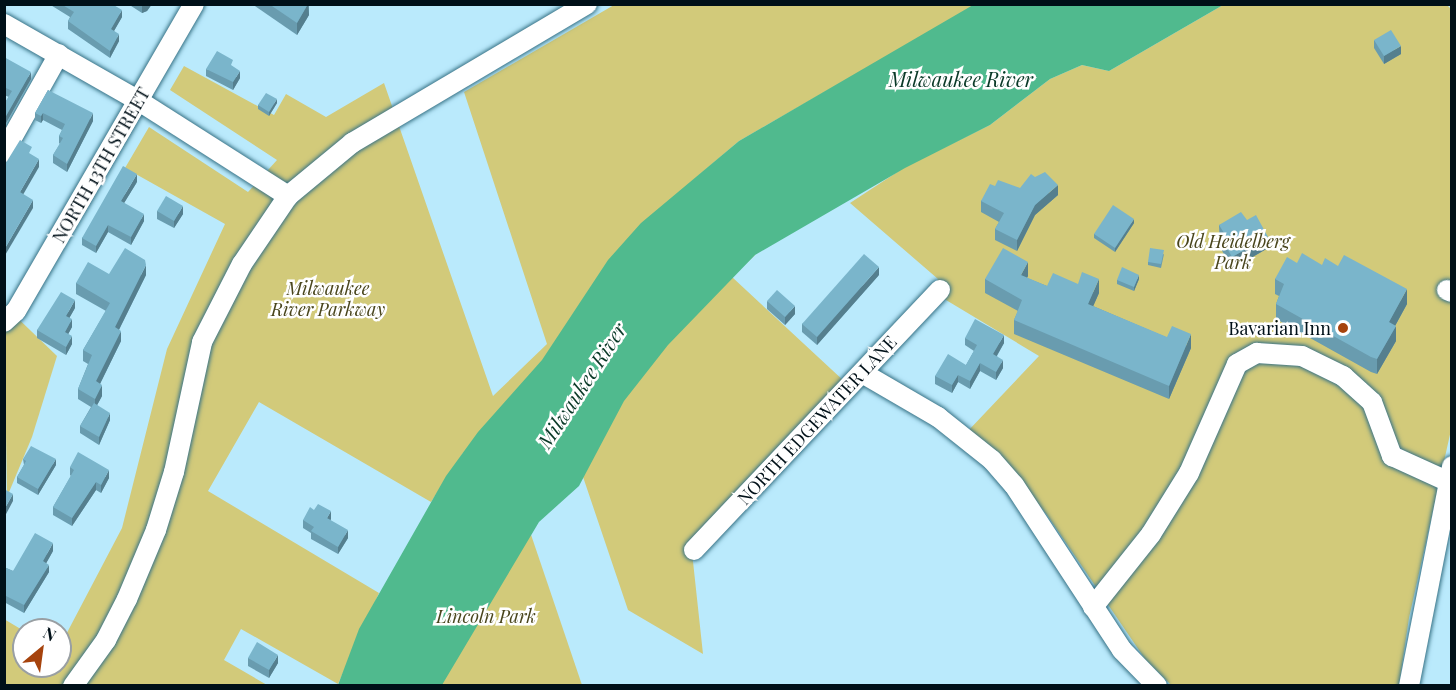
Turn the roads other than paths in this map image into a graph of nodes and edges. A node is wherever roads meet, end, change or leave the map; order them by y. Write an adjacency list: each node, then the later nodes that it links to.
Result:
1 (194, 4): 5 (street, NORTH 13TH STREET)
2 (587, 4): 7 (street)
3 (4, 24): 4 (street)
4 (59, 54): 5 (street); 6 (street)
5 (139, 101): 7 (street); 9 (street, NORTH 13TH STREET)
6 (4, 152)
7 (288, 195): 14 (street)
8 (940, 290): 10 (street, NORTH EDGEWATER LANE)
9 (4, 322)
10 (864, 374): 12 (street, NORTH EDGEWATER LANE); 13 (street)
11 (1449, 473): 13 (street); 16 (street)
12 (694, 550)
13 (1093, 607): 15 (street)
14 (73, 686)
15 (1157, 686)
16 (1408, 686)

